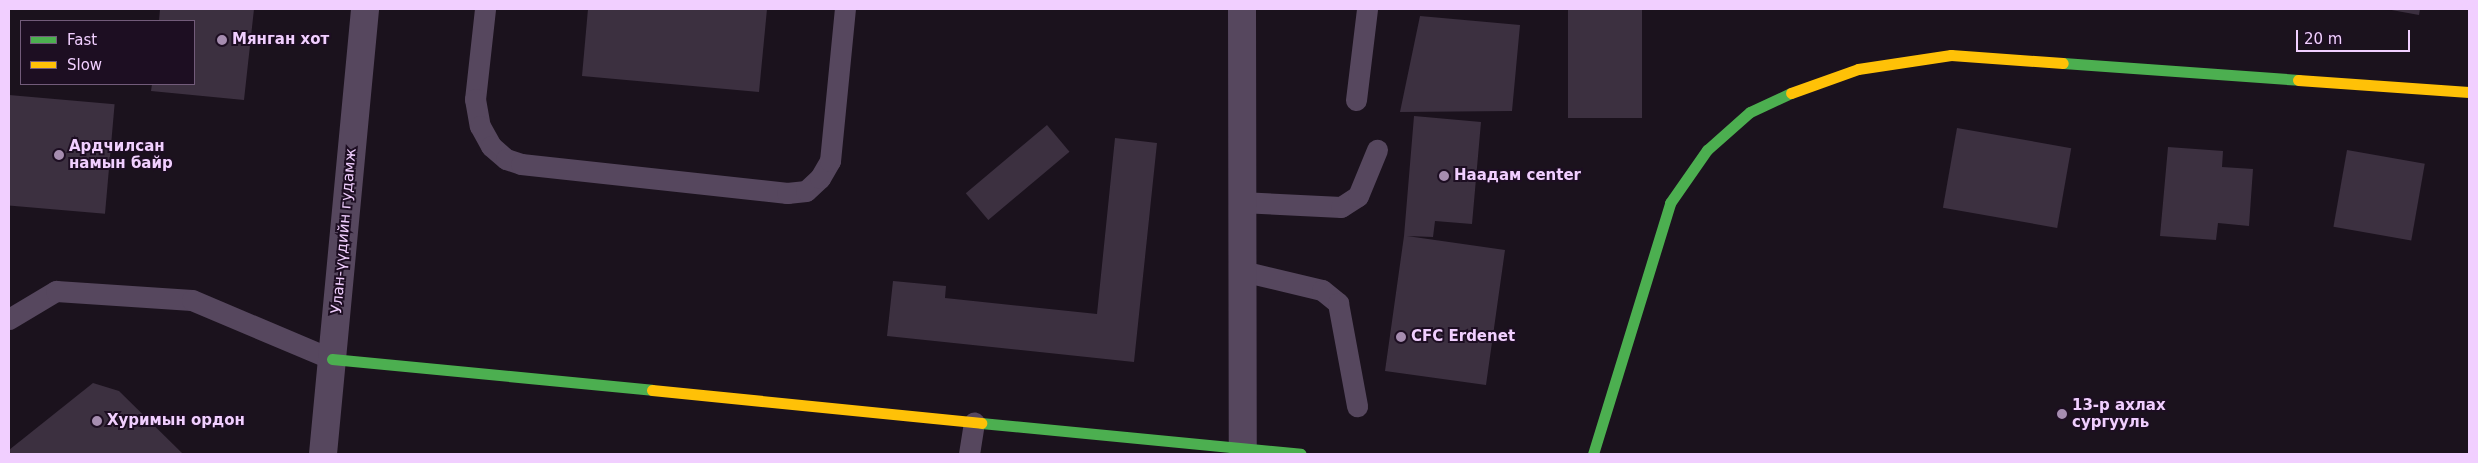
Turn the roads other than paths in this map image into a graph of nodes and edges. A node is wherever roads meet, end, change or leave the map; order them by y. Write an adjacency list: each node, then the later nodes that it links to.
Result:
1 (365, 9): 12 (street, Улан-үүдийн гудамж)
2 (484, 9): 3 (lane)
3 (845, 9)
4 (1242, 9): 9 (street)
5 (1367, 9): 7 (lane)
6 (2469, 92): 20 (street)
7 (1356, 100)
8 (1377, 150): 9 (lane)
9 (1240, 202): 10 (street)
10 (1242, 271): 13 (lane); 16 (street)
11 (9, 319): 12 (lane)
12 (332, 359): 14 (street); 17 (street, Улан-үүдийн гудамж)
13 (1357, 406)
14 (974, 422): 15 (street); 18 (lane)
15 (1157, 447): 16 (street)
16 (1243, 451): 19 (street)
17 (323, 454)
18 (969, 454)
19 (1301, 454)
20 (1593, 454)

